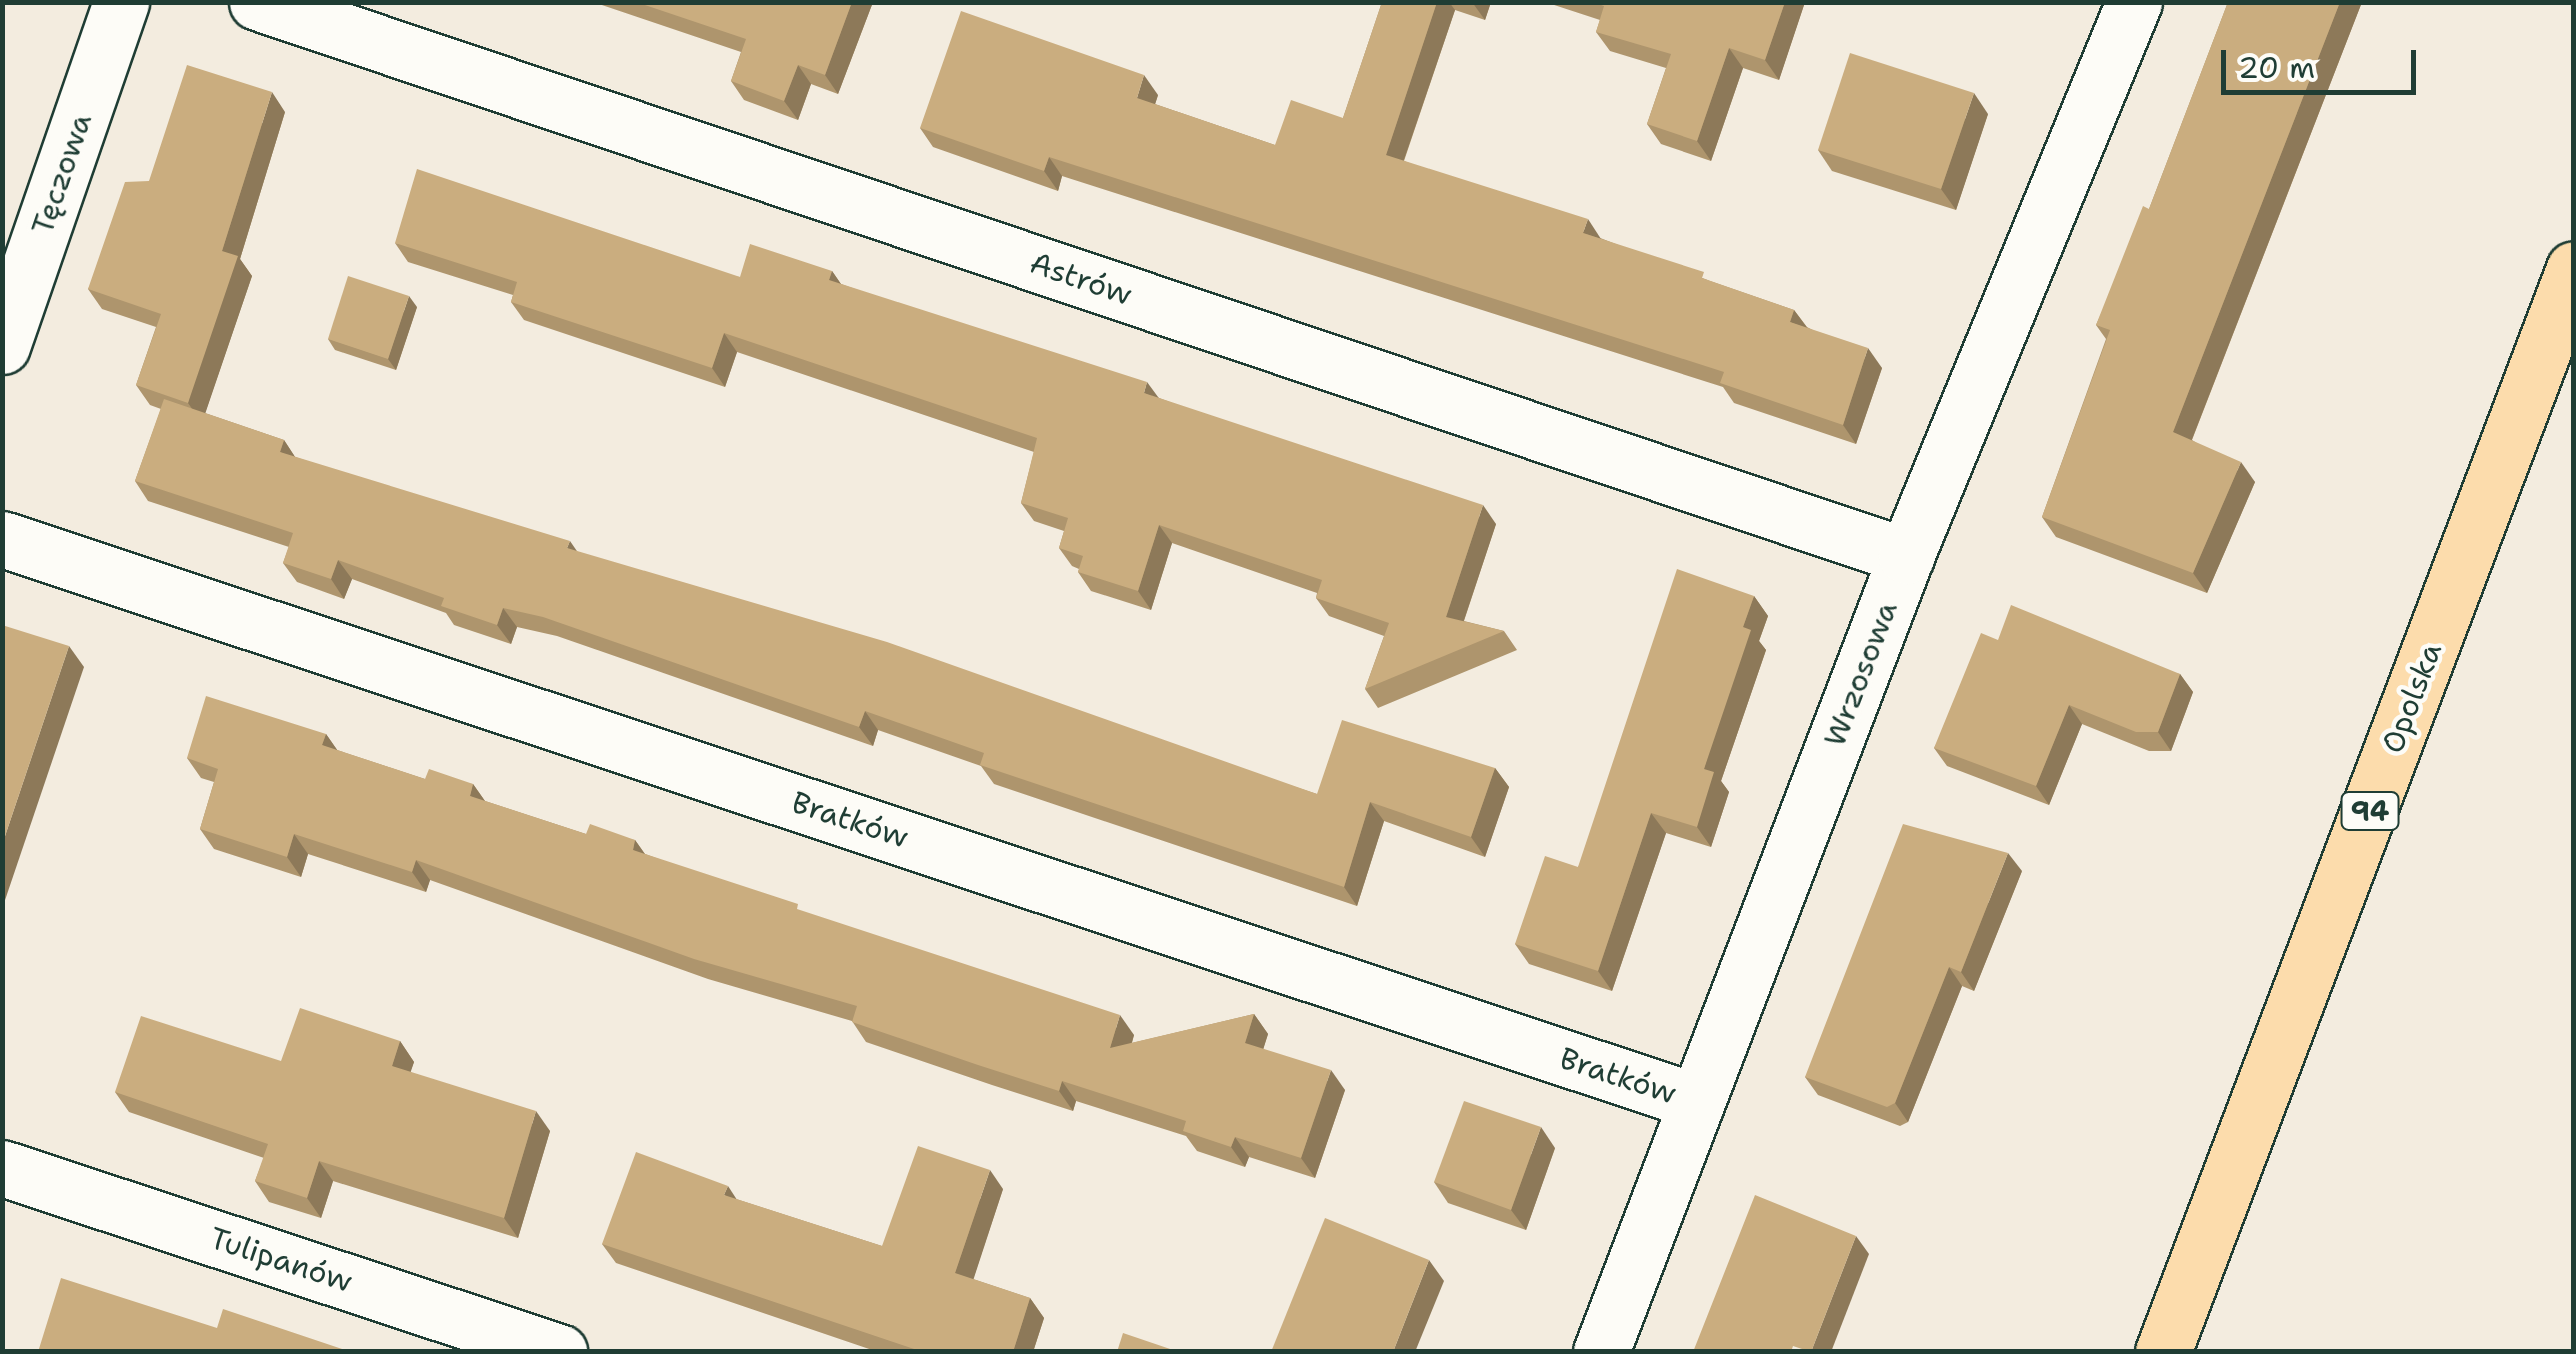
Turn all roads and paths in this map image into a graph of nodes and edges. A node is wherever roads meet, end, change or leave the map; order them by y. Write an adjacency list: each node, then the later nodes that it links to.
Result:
1 (121, 2): 5 (street, Tęczowa)
2 (257, 2): 7 (street, Astrów)
3 (2134, 2): 7 (street, Wrzosowa)
4 (2574, 269): 12 (main road, Opolska / 94)
5 (2, 346)
6 (2, 538): 8 (street, Bratków)
7 (1906, 556): 8 (street, Wrzosowa)
8 (1697, 1102): 11 (street, Wrzosowa)
9 (2, 1168): 10 (street, Tulipanów)
10 (559, 1352)
11 (1601, 1352)
12 (2163, 1352)

